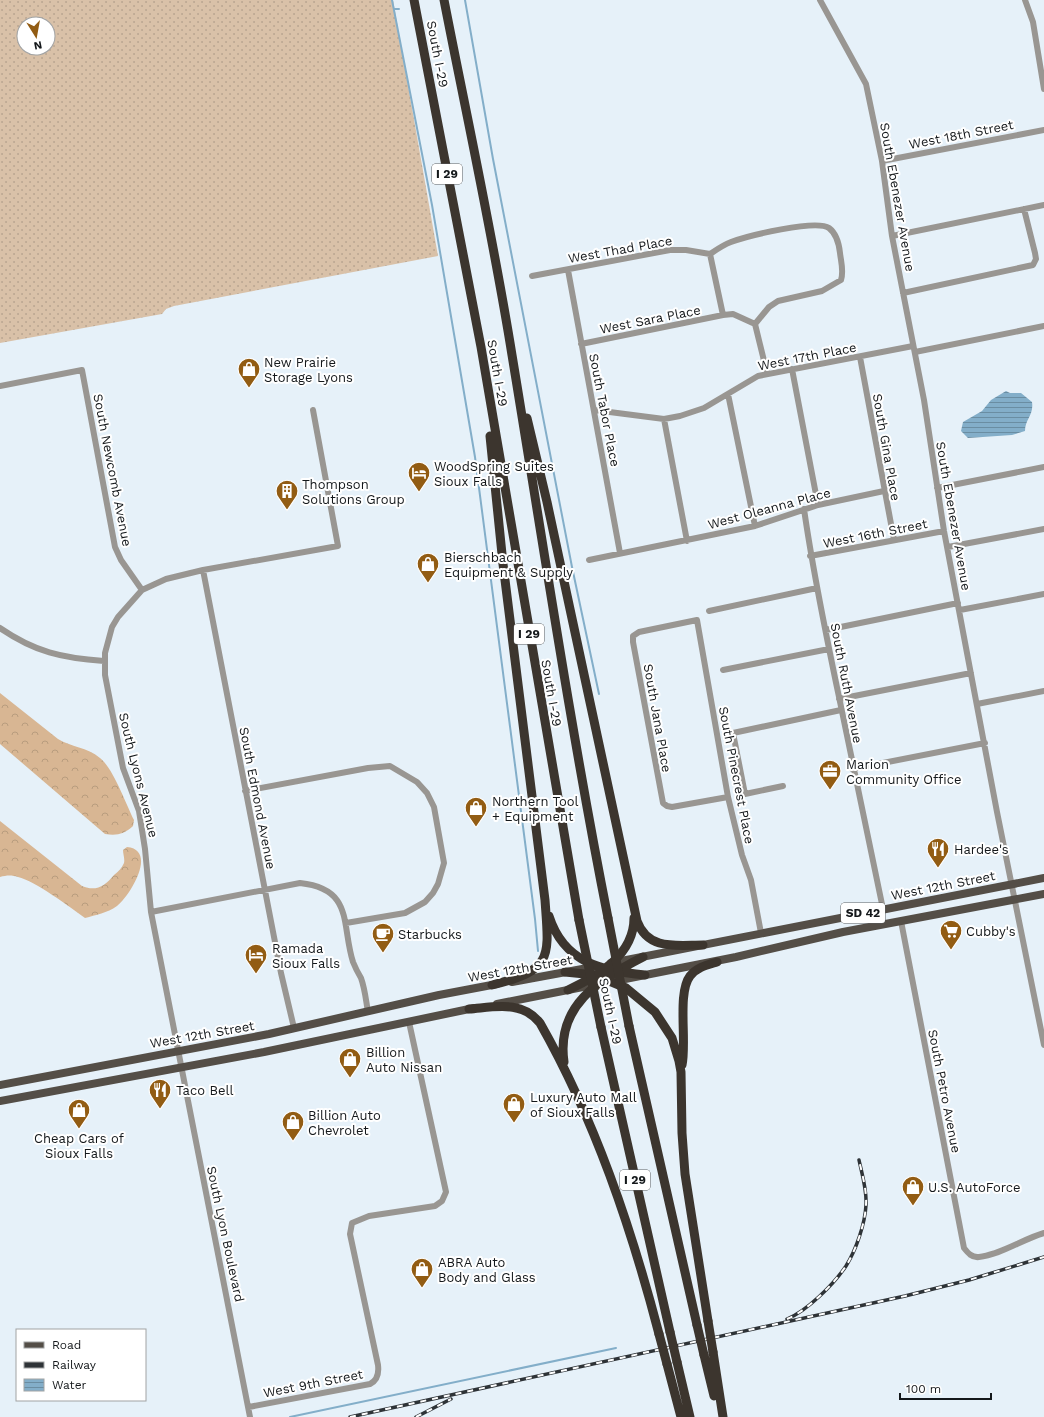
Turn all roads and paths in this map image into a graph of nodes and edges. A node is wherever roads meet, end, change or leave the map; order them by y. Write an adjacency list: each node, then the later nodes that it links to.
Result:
1 (414, 0): 19 (highway, South I-29 / I 29)
2 (444, 0): 21 (highway, South I-29 / I 29)
3 (820, 0): 7 (street, South Ebenezer Avenue)
4 (1025, 0): 5 (street)
5 (1044, 89)
6 (1044, 130): 7 (street, West 18th Street)
7 (882, 161): 10 (street, South Ebenezer Avenue)
8 (1044, 205): 9 (street)
9 (1024, 209): 10 (street); 14 (street)
10 (892, 236): 14 (street, South Ebenezer Avenue)
11 (710, 254): 12 (street, West Thad Place); 15 (street); 16 (street)
12 (568, 270): 13 (street, West Thad Place); 18 (street, South Tabor Place)
13 (532, 276)
14 (904, 293): 20 (street, South Ebenezer Avenue)
15 (722, 315): 16 (street, West Sara Place); 18 (street, West Sara Place)
16 (755, 324): 24 (street)
17 (1044, 326): 20 (street, West 17th Place)
18 (582, 344): 28 (street, South Tabor Place)
19 (481, 347): 70 (highway); 104 (highway, South I-29 / I 29, bridge)
20 (914, 349): 22 (street, West 17th Place); 31 (street, South Ebenezer Avenue)
21 (512, 352): 72 (highway); 100 (highway, South I-29 / I 29, bridge)
22 (860, 357): 23 (street, West 17th Place); 32 (street, South Gina Place)
23 (792, 369): 24 (street, West 17th Place); 33 (street)
24 (767, 373): 26 (street, West 17th Place)
25 (0, 386): 46 (street, South Newcomb Avenue)
26 (728, 394): 29 (street, West 17th Place); 35 (street)
27 (313, 410): 44 (street, South Lyons Avenue)
28 (594, 410): 29 (street, West 17th Place); 41 (street, South Tabor Place)
29 (664, 418): 39 (street)
30 (1044, 467): 31 (street)
31 (936, 488): 37 (street, South Ebenezer Avenue)
32 (884, 491): 33 (street, West Oleanna Place); 38 (street, South Gina Place)
33 (818, 505): 34 (street, West Oleanna Place)
34 (804, 509): 35 (street, West Oleanna Place); 42 (street, South Ruth Avenue)
35 (755, 526): 39 (street, West Oleanna Place)
36 (1044, 529): 40 (street)
37 (944, 531): 38 (street, West 16th Street); 40 (street, South Ebenezer Avenue)
38 (894, 540): 42 (street, West 16th Street)
39 (687, 541): 41 (street, West Oleanna Place)
40 (948, 547): 48 (street, South Ebenezer Avenue)
41 (620, 553): 43 (street, West Oleanna Place)
42 (810, 556): 45 (street, South Ruth Avenue)
43 (589, 560)
44 (203, 570): 46 (street, South Lyons Avenue); 64 (street, South Edmond Avenue)
45 (817, 588): 49 (street); 52 (street, South Ruth Avenue)
46 (142, 590): 54 (street, South Lyons Avenue)
47 (1044, 594): 48 (street)
48 (959, 607): 52 (street); 56 (street, South Ebenezer Avenue)
49 (709, 611)
50 (697, 620): 65 (street, South Pinecrest Place); 65 (street, South Jana Place)
51 (0, 628): 54 (street)
52 (826, 630): 53 (street, South Ruth Avenue)
53 (829, 649): 55 (street); 58 (street, South Ruth Avenue)
54 (104, 661): 74 (street, South Lyons Avenue)
55 (723, 670)
56 (971, 673): 58 (street); 59 (street, South Ebenezer Avenue)
57 (1044, 690): 59 (street)
58 (840, 699): 60 (street, South Ruth Avenue)
59 (977, 704): 61 (street, South Ebenezer Avenue)
60 (842, 710): 62 (street, South Ruth Avenue); 63 (street)
61 (985, 743): 62 (street); 67 (street, South Ebenezer Avenue)
62 (852, 769): 73 (street, South Ruth Avenue)
63 (783, 786)
64 (245, 791): 68 (street, South Edmond Avenue); 76 (street)
65 (728, 797): 77 (street, South Pinecrest Place)
66 (1044, 878): 67 (main road, West 12th Street / SD 42)
67 (1012, 884): 71 (street, South Ebenezer Avenue); 73 (main road, West 12th Street / SD 42)
68 (264, 890): 74 (street); 76 (street); 91 (street, South Edmond Avenue)
69 (1044, 894): 71 (main road, SD 42)
70 (545, 900): 82 (highway); 86 (highway)
71 (1015, 900): 75 (main road, SD 42); 92 (street, South Ebenezer Avenue)
72 (633, 905): 78 (highway); 81 (highway)
73 (883, 909): 77 (main road, West 12th Street / SD 42)
74 (151, 912): 93 (street, South Lyons Avenue)
75 (901, 921): 80 (main road, SD 42); 99 (street, South Petro Avenue)
76 (346, 923): 89 (street)
77 (762, 933): 78 (main road, West 12th Street / SD 42)
78 (703, 945): 79 (main road, West 12th Street / SD 42)
79 (643, 957): 81 (highway)
80 (717, 962): 84 (main road, SD 42); 96 (highway)
81 (614, 967): 82 (highway); 84 (highway); 85 (highway)
82 (598, 970): 83 (highway); 85 (highway); 87 (highway)
83 (565, 972): 86 (main road, West 12th Street)
84 (645, 975): 85 (main road, SD 42)
85 (606, 981): 87 (main road, SD 42); 95 (highway); 96 (highway)
86 (492, 985): 89 (main road, West 12th Street)
87 (568, 990): 88 (main road)
88 (469, 1010): 90 (main road); 95 (highway)
89 (368, 1012): 91 (main road, West 12th Street)
90 (409, 1022): 94 (main road); 101 (street, West 9th Street)
91 (294, 1028): 93 (main road, West 12th Street)
92 (1044, 1045)
93 (177, 1051): 94 (street, South Lyon Boulevard); 97 (main road, West 12th Street)
94 (180, 1067): 98 (main road); 101 (street, South Lyon Boulevard)
95 (564, 1070): 103 (highway, bridge)
96 (681, 1072): 100 (highway, bridge)
97 (0, 1085)
98 (0, 1100)
99 (1044, 1233)
100 (708, 1353): 105 (highway, I 29); 106 (highway)
101 (248, 1407): 102 (street, South Lyon Boulevard)
102 (250, 1417)
103 (681, 1417)
104 (690, 1417)
105 (720, 1417)
106 (723, 1417)

